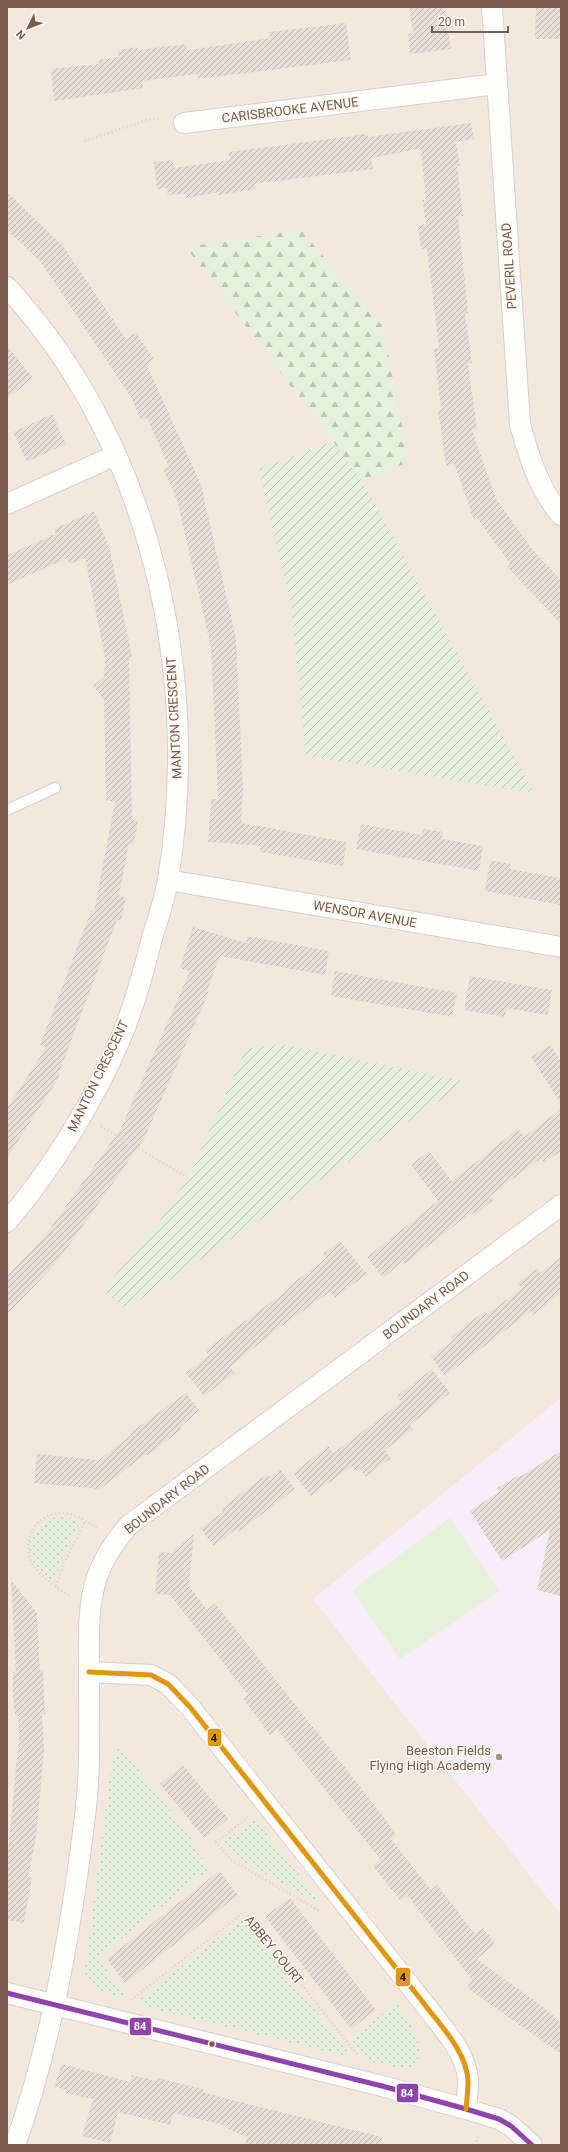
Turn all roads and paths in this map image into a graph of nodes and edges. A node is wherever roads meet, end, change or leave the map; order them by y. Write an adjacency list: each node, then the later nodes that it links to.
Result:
1 (492, 7): 2 (street, PEVERIL ROAD)
2 (497, 84): 3 (street, CARISBROOKE AVENUE); 8 (street, PEVERIL ROAD)
3 (184, 123): 4 (path)
4 (85, 140)
5 (7, 287): 6 (street, MANTON CRESCENT)
6 (116, 455): 7 (street); 11 (street, MANTON CRESCENT)
7 (7, 504)
8 (561, 515)
9 (55, 788): 10 (lane)
10 (7, 810)
11 (168, 880): 12 (street, WENSOR AVENUE); 13 (street, MANTON CRESCENT)
12 (561, 947)
13 (82, 1114): 14 (path); 16 (street, MANTON CRESCENT)
14 (188, 1178)
15 (561, 1205): 18 (street, BOUNDARY ROAD)
16 (7, 1222)
17 (85, 1521): 18 (path); 19 (path); 19 (path)
18 (117, 1539): 20 (street, BOUNDARY ROAD)
19 (56, 1587): 20 (path)
20 (90, 1609): 21 (street, BOUNDARY ROAD)
21 (89, 1672): 22 (street); 25 (street, BOUNDARY ROAD)
22 (265, 1803): 23 (street); 23 (path)
23 (338, 1895): 28 (street)
24 (7, 1993): 25 (street)
25 (54, 2005): 26 (street); 29 (street, BOUNDARY ROAD)
26 (109, 2018): 27 (street); 27 (path, ABBEY COURT)
27 (382, 2086): 28 (street)
28 (466, 2109): 30 (street)
29 (15, 2145)
30 (532, 2145)

